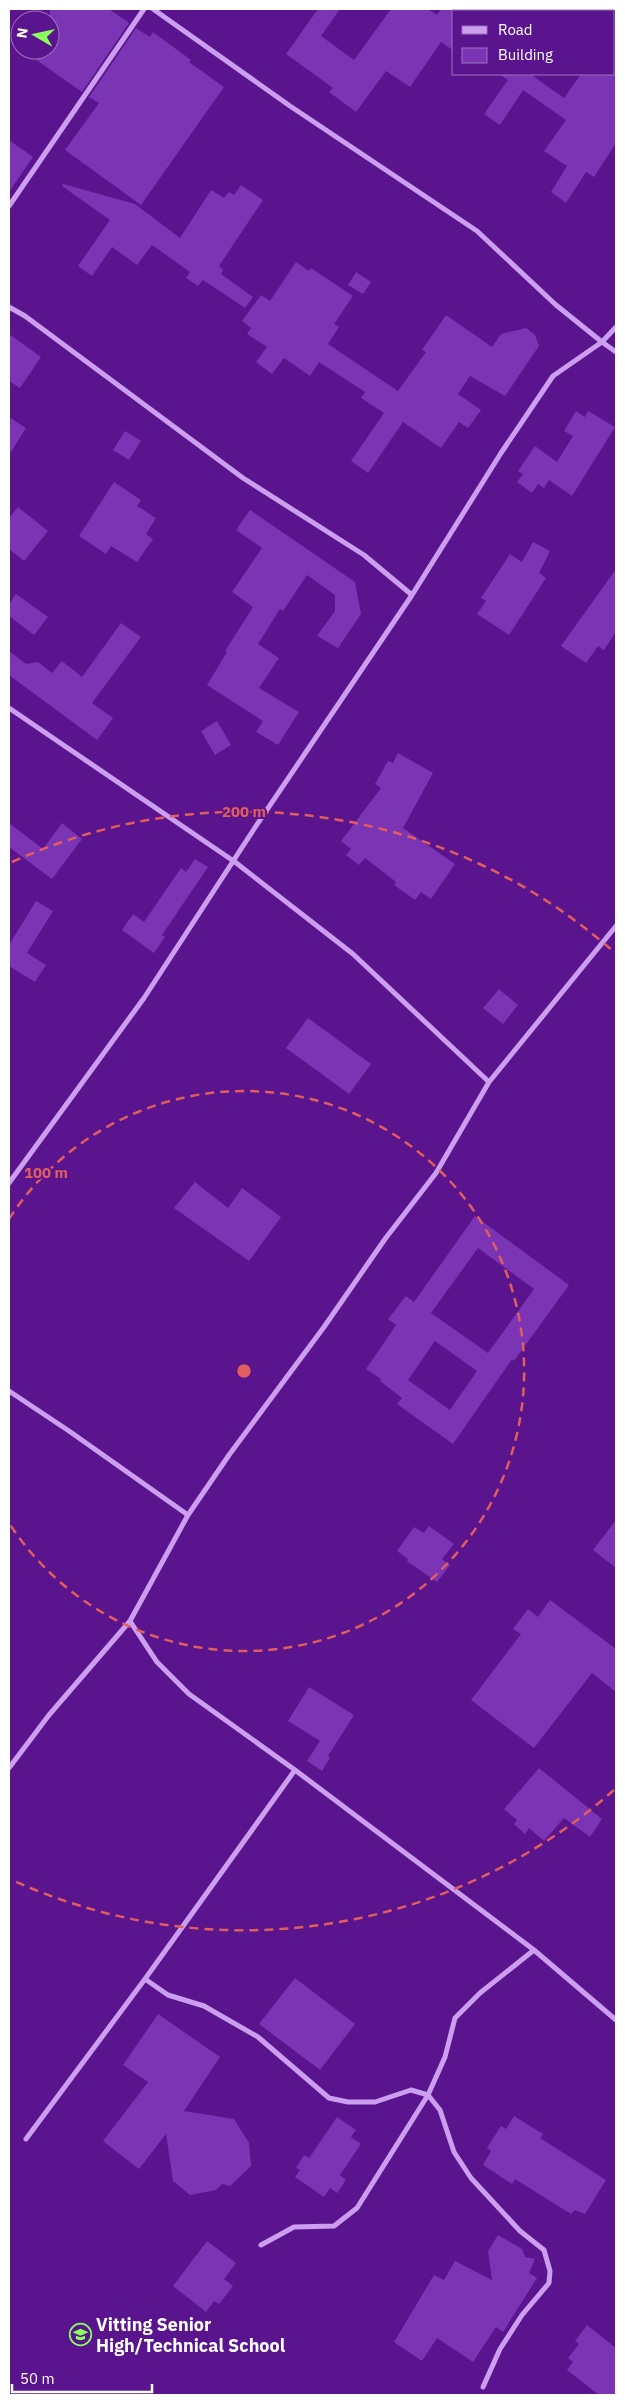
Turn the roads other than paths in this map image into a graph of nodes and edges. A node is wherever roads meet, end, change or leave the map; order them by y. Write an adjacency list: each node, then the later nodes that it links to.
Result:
1 (144, 9): 3 (street)
2 (153, 9): 6 (street)
3 (9, 206)
4 (9, 307): 8 (street)
5 (616, 327): 6 (street)
6 (602, 342): 7 (street); 8 (street)
7 (616, 352)
8 (412, 595): 10 (street)
9 (9, 708): 10 (street)
10 (235, 862): 12 (street); 13 (street)
11 (616, 926): 12 (street)
12 (489, 1082): 15 (street)
13 (9, 1183)
14 (9, 1392): 15 (street)
15 (188, 1514): 16 (street)
16 (130, 1621): 17 (street); 18 (street)
17 (9, 1768)
18 (295, 1770): 19 (street); 20 (street)
19 (534, 1950): 21 (street); 22 (street)
20 (144, 1979): 22 (street); 23 (street)
21 (616, 2020)
22 (428, 2095): 24 (street); 25 (street)
23 (26, 2139)
24 (261, 2244)
25 (483, 2387)

